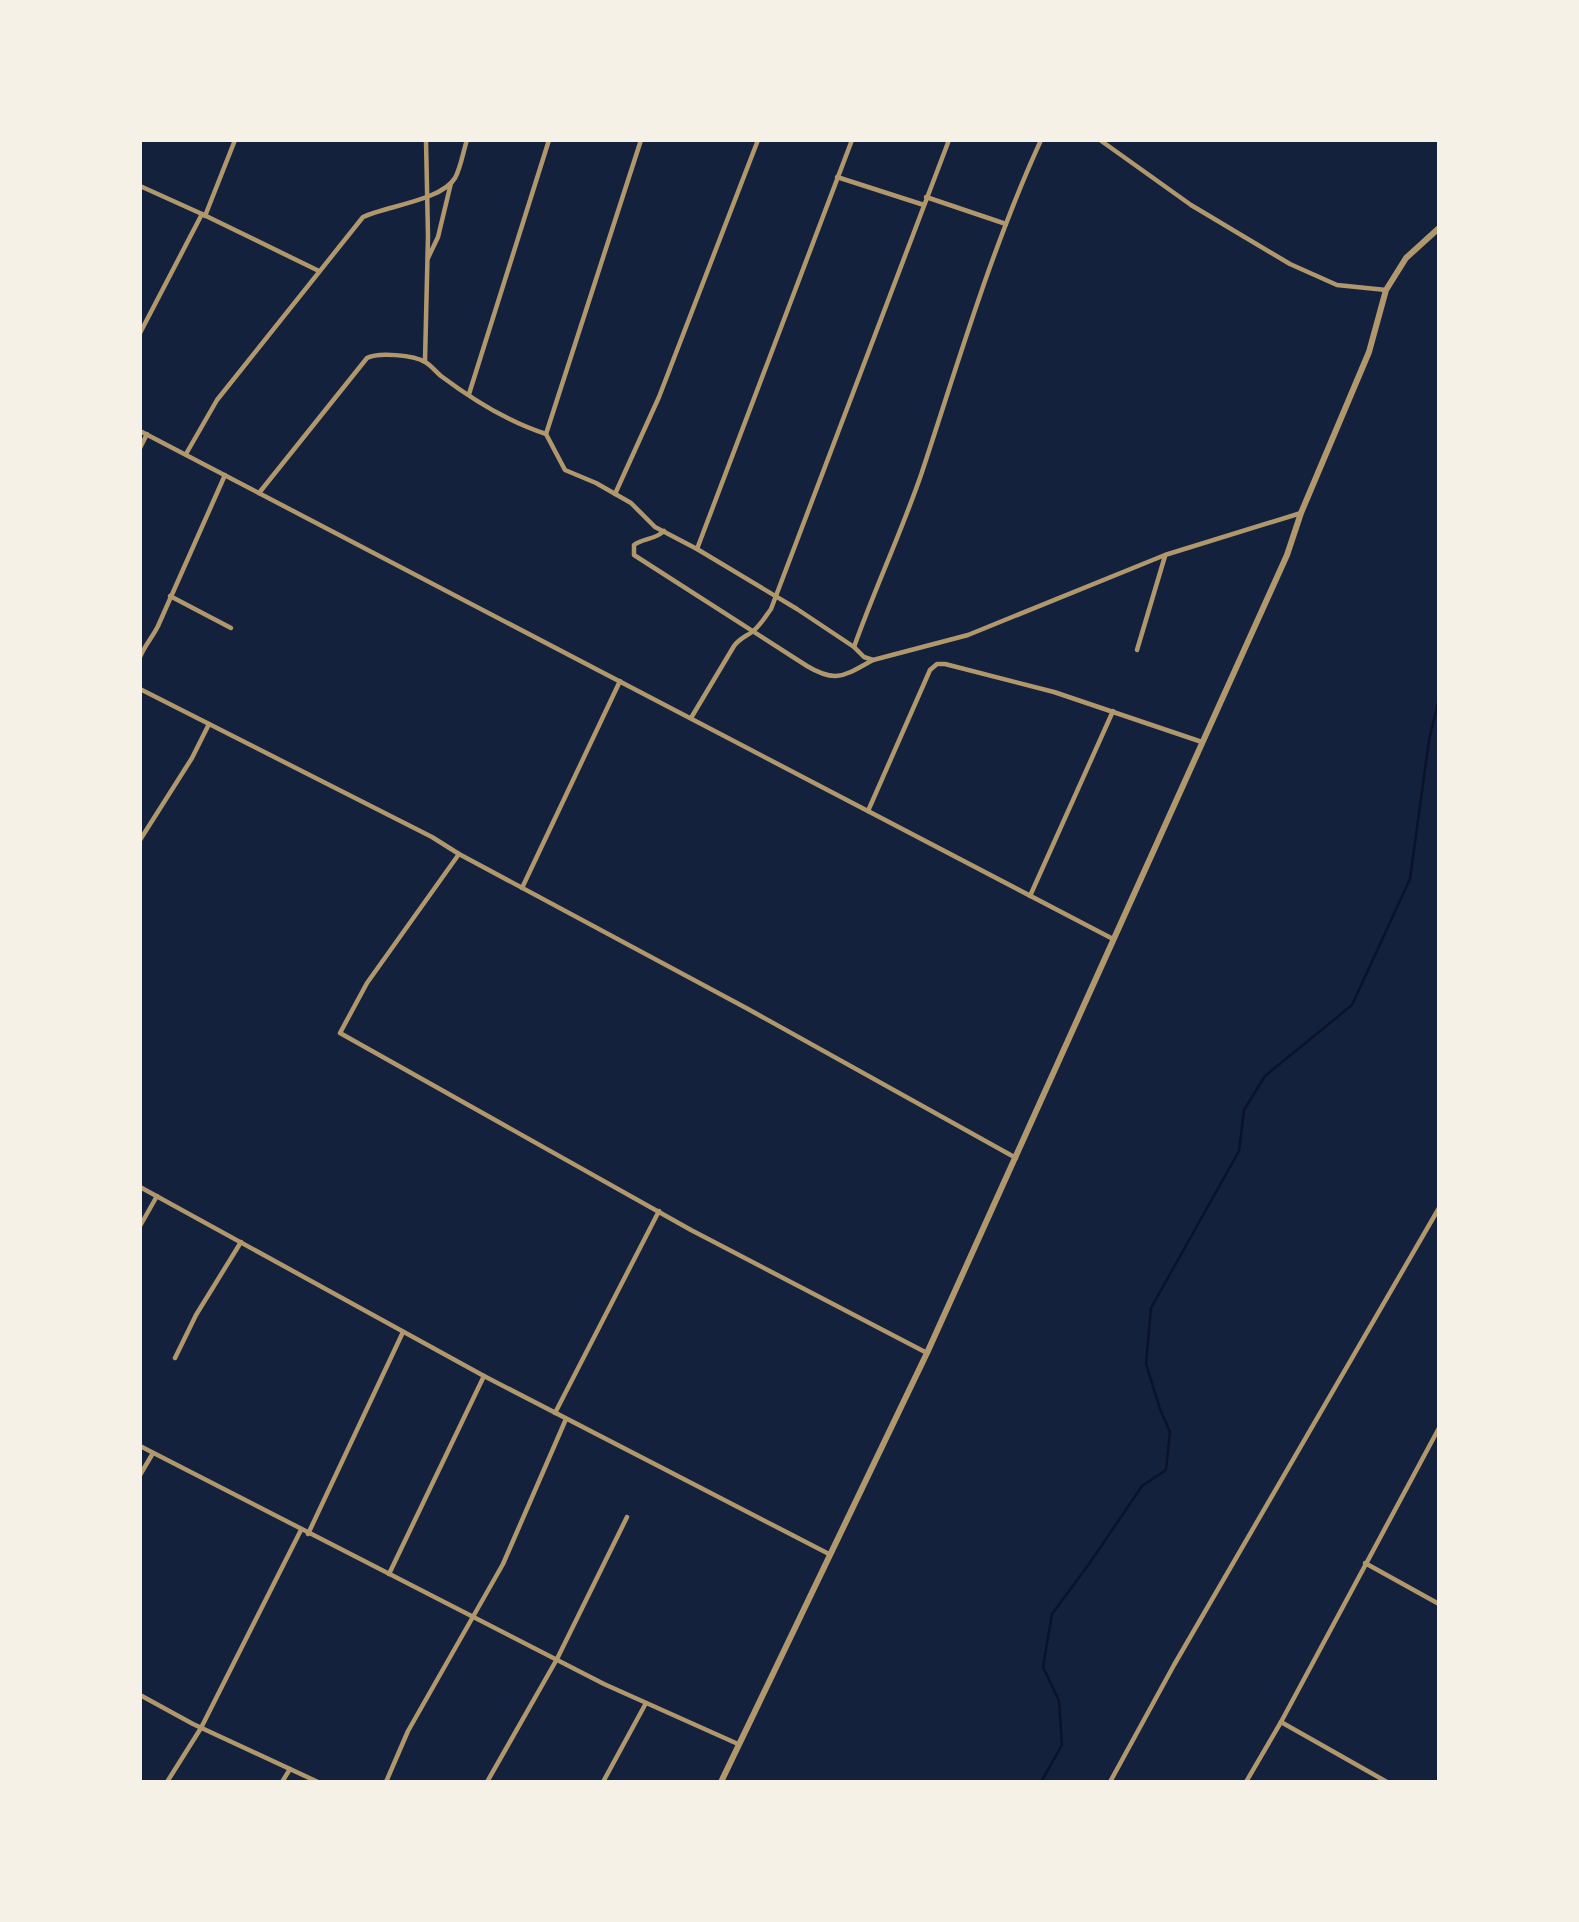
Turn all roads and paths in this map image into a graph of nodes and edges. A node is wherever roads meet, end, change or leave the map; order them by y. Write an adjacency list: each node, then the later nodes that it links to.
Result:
1 (235, 140): 17 (street)
2 (426, 140): 14 (street)
3 (467, 140): 12 (street)
4 (549, 140): 25 (street)
5 (641, 140): 28 (street)
6 (758, 140): 33 (street)
7 (852, 140): 11 (street)
8 (949, 140): 15 (street)
9 (1041, 140): 18 (street)
10 (1100, 140): 22 (street)
11 (837, 177): 16 (street); 36 (street)
12 (451, 182): 14 (street); 20 (street)
13 (140, 186): 17 (street)
14 (427, 197): 20 (street); 21 (street)
15 (926, 197): 16 (street); 18 (street)
16 (924, 205): 39 (street)
17 (203, 215): 21 (street); 23 (street)
18 (1006, 224): 42 (street)
19 (1439, 228): 22 (street)
20 (428, 258): 24 (street)
21 (318, 271): 30 (street)
22 (1386, 290): 34 (street)
23 (140, 333)
24 (425, 361): 25 (street); 32 (street)
25 (469, 394): 28 (street)
26 (140, 430): 27 (street)
27 (147, 434): 29 (street); 30 (street)
28 (546, 434): 33 (street)
29 (140, 448)
30 (186, 454): 31 (street)
31 (225, 474): 32 (street); 38 (street)
32 (259, 492): 46 (street)
33 (615, 494): 35 (street)
34 (1301, 513): 37 (street); 51 (street)
35 (664, 531): 36 (street); 41 (street)
36 (697, 548): 39 (street)
37 (1166, 555): 43 (street); 45 (street)
38 (170, 596): 40 (street); 44 (street)
39 (774, 596): 41 (street); 42 (street)
40 (231, 628)
41 (752, 632): 45 (street); 49 (street)
42 (854, 647): 45 (street)
43 (1137, 650)
44 (140, 657)
45 (873, 660)
46 (620, 681): 49 (street); 55 (street)
47 (140, 689): 50 (street)
48 (1113, 711): 51 (street); 52 (street); 56 (street)
49 (691, 718): 52 (street)
50 (209, 724): 53 (street); 54 (street)
51 (1202, 742): 57 (street)
52 (868, 811): 56 (street)
53 (140, 840)
54 (459, 854): 55 (street); 62 (street)
55 (522, 888): 58 (street)
56 (1030, 896): 57 (street)
57 (1113, 939): 58 (street)
58 (1017, 1159): 66 (street)
59 (140, 1186): 60 (street)
60 (157, 1196): 63 (street); 64 (street)
61 (1439, 1208): 97 (street)
62 (659, 1211): 66 (street); 69 (street)
63 (140, 1226)
64 (241, 1242): 65 (street); 67 (street)
65 (403, 1332): 68 (street); 77 (street)
66 (928, 1353): 78 (street)
67 (176, 1358)
68 (484, 1376): 69 (street); 80 (street)
69 (555, 1413): 70 (street)
70 (566, 1419): 78 (street); 82 (street)
71 (1439, 1428): 79 (street)
72 (140, 1446): 73 (street)
73 (153, 1453): 74 (street); 76 (street)
74 (140, 1475)
75 (626, 1517): 83 (street)
76 (301, 1530): 77 (street); 87 (street)
77 (308, 1534): 80 (street)
78 (829, 1554): 88 (street)
79 (1365, 1563): 81 (street); 86 (street)
80 (389, 1574): 82 (street)
81 (1439, 1604)
82 (473, 1615): 83 (street); 93 (street)
83 (557, 1659): 85 (street); 94 (street)
84 (140, 1695): 87 (street)
85 (646, 1703): 88 (street); 95 (street)
86 (1281, 1722): 98 (street); 99 (street)
87 (201, 1728): 89 (street); 90 (street)
88 (738, 1744): 96 (street)
89 (290, 1769): 91 (street); 92 (street)
90 (167, 1782)
91 (282, 1782)
92 (318, 1782)
93 (386, 1782)
94 (487, 1782)
95 (603, 1782)
96 (721, 1782)
97 (1110, 1782)
98 (1246, 1782)
99 (1387, 1782)

